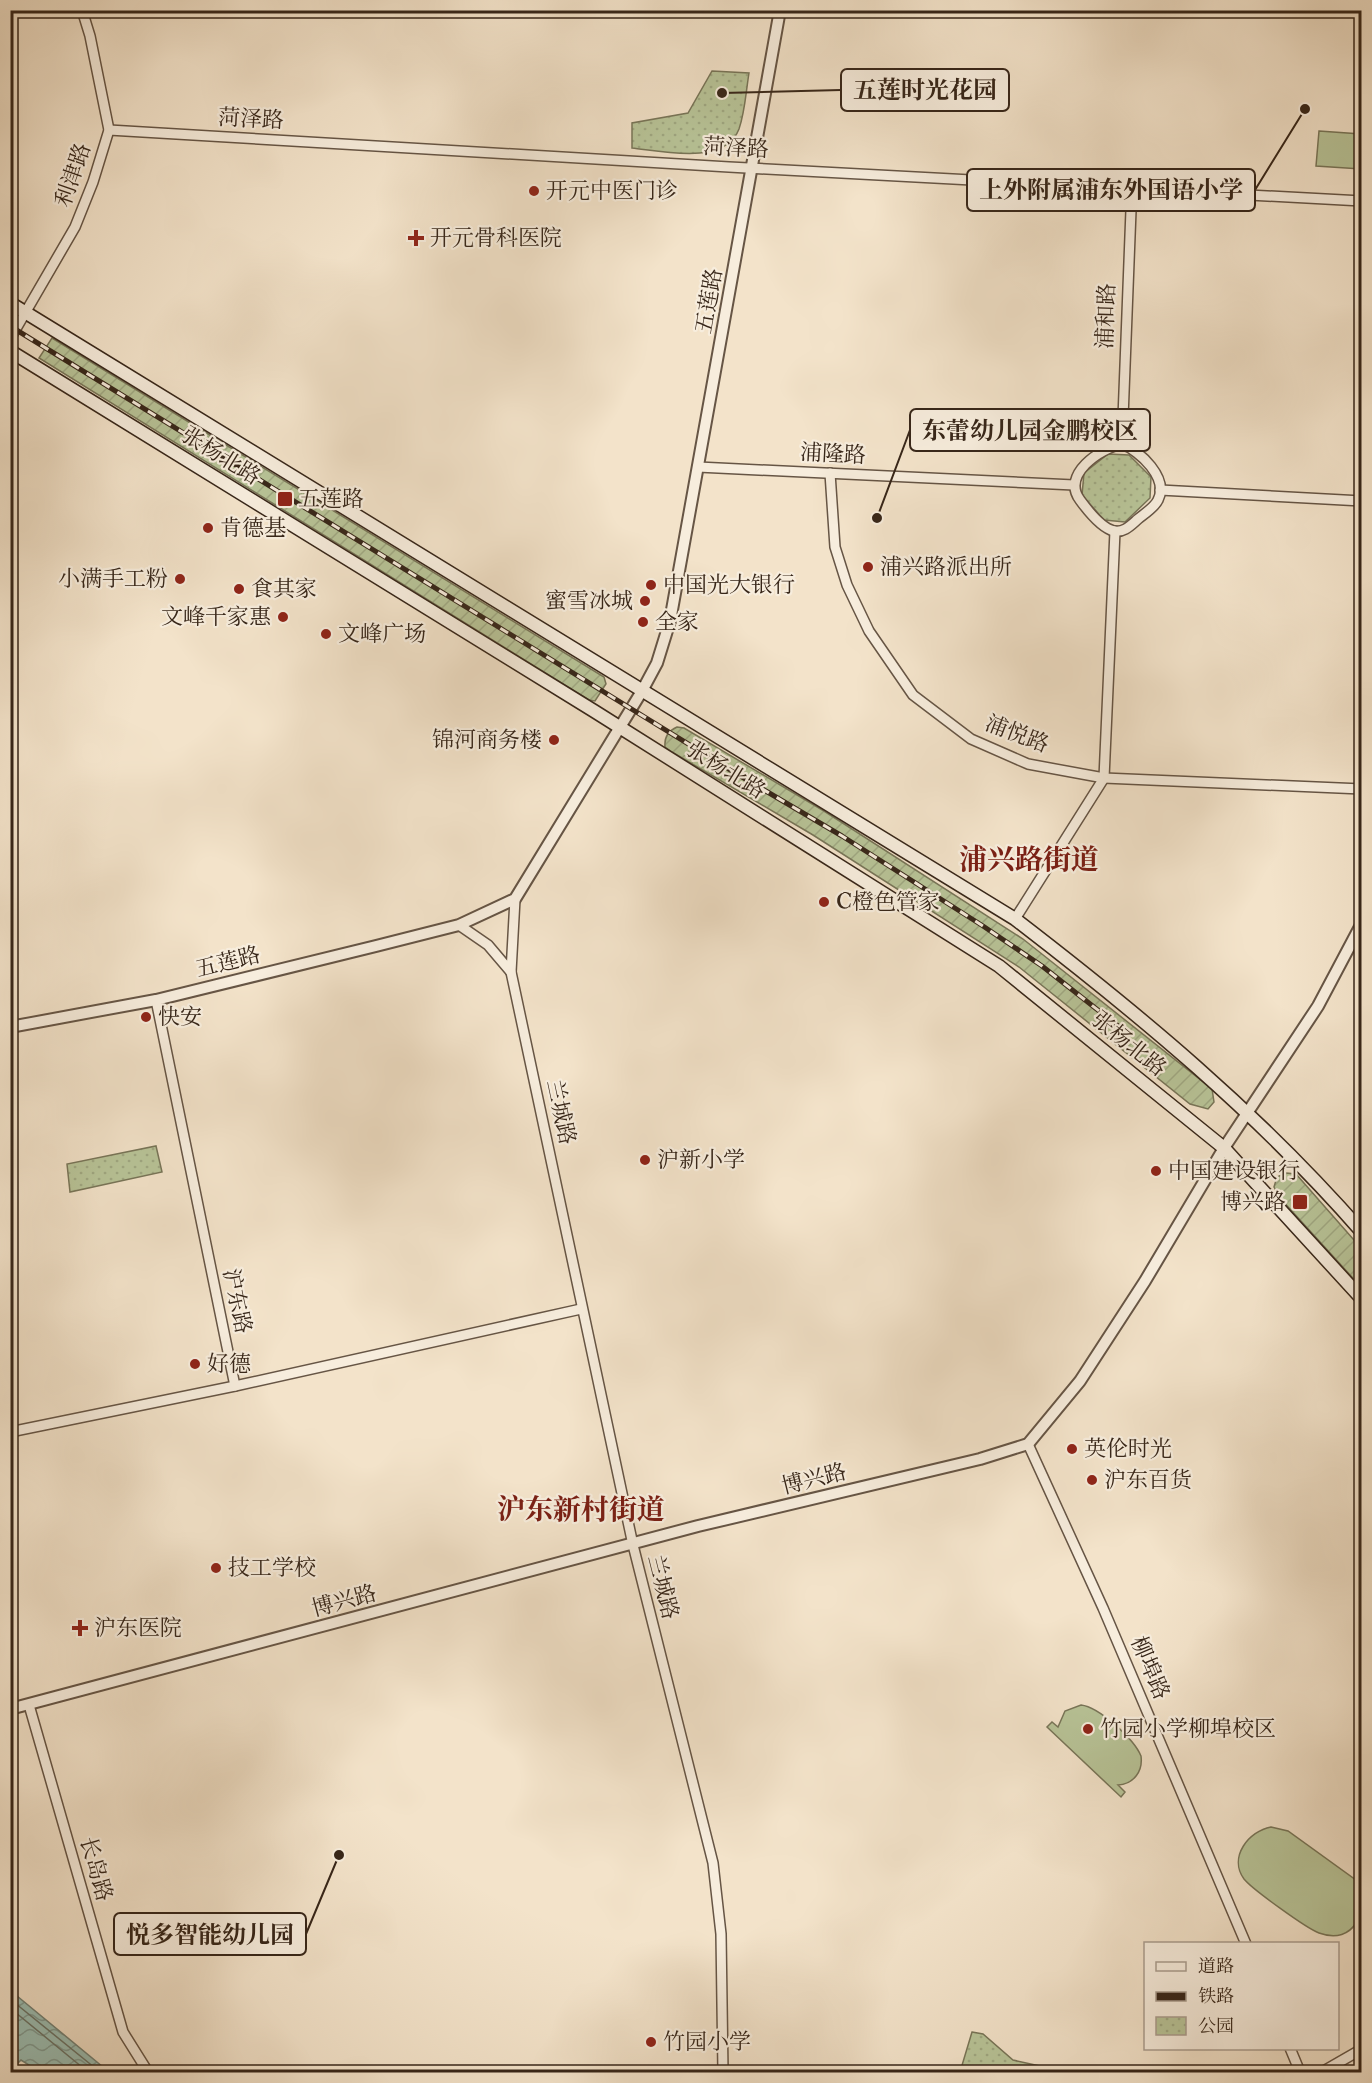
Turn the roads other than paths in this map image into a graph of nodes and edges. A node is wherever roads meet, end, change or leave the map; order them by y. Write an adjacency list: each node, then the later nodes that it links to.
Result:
1 (82, 10): 3 (street, 利津路)
2 (780, 10): 4 (street, 五莲路)
3 (109, 130): 4 (street, 菏泽路); 8 (street, 利津路)
4 (753, 169): 5 (street, 菏泽路); 12 (street, 五莲路)
5 (1128, 189): 6 (street, 菏泽路); 11 (street, 浦和路)
6 (1362, 201)
7 (10, 303): 8 (main road, 张杨北路)
8 (26, 312): 9 (street, 利津路); 18 (main road, 张杨北路)
9 (10, 339)
10 (10, 351): 19 (main road, 张杨北路)
11 (1122, 444): 14 (street); 15 (street)
12 (698, 466): 13 (street, 浦隆路); 18 (street, 五莲路)
13 (830, 474): 14 (street, 浦隆路); 20 (street, 浦悦路)
14 (1074, 485): 17 (street)
15 (1160, 490): 16 (street); 17 (street)
16 (1362, 501)
17 (1115, 531): 20 (street)
18 (642, 691): 19 (street, 五莲路); 23 (main road, 张杨北路)
19 (621, 728): 22 (street, 五莲路); 31 (main road, 张杨北路)
20 (1104, 778): 21 (street, 浦悦路); 23 (street)
21 (1362, 789)
22 (515, 899): 25 (street, 五莲路); 26 (street, 兰城路)
23 (1014, 919): 30 (main road, 张杨北路)
24 (1362, 923): 30 (street)
25 (459, 925): 26 (street); 27 (street, 五莲路)
26 (512, 972): 34 (street, 兰城路)
27 (156, 1000): 29 (street, 五莲路); 35 (street, 沪东路)
28 (10, 1012): 29 (street)
29 (12, 1027)
30 (1248, 1111): 31 (street); 32 (main road, 张杨北路)
31 (1224, 1148): 33 (main road, 张杨北路); 37 (street)
32 (1362, 1232)
33 (1362, 1299)
34 (581, 1309): 35 (street); 38 (street, 兰城路)
35 (235, 1386): 36 (street)
36 (10, 1432)
37 (1028, 1444): 38 (street, 博兴路); 41 (street, 柳埠路)
38 (633, 1545): 39 (street, 博兴路); 45 (street, 兰城路)
39 (29, 1705): 40 (street, 博兴路); 44 (street, 长岛路)
40 (10, 1709)
41 (1245, 1942)
42 (1362, 2049): 47 (street)
43 (1290, 2050): 46 (street)
44 (148, 2073)
45 (723, 2073)
46 (1300, 2073)
47 (1322, 2073)

